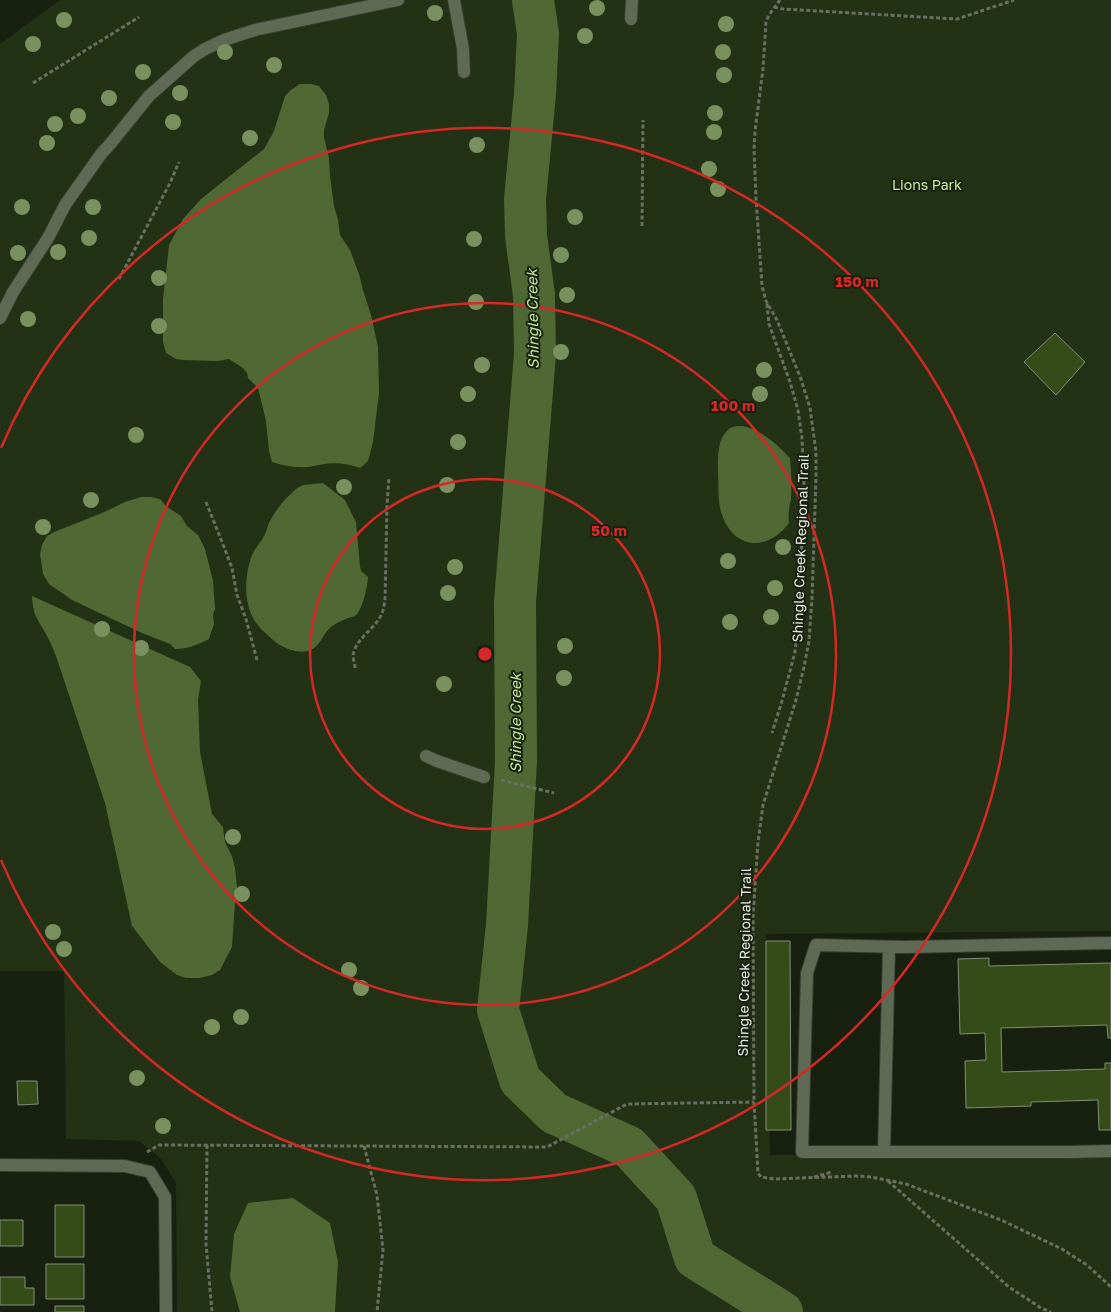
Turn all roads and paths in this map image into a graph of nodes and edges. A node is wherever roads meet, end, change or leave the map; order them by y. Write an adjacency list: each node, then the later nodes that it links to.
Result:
1 (398, 0): 16 (street)
2 (454, 0): 9 (street)
3 (632, 0): 8 (street)
4 (780, 0): 6 (path, Shingle Creek Regional Trail)
5 (1014, 0): 6 (path)
6 (774, 7): 15 (path, Shingle Creek Regional Trail)
7 (139, 17): 10 (path)
8 (631, 19)
9 (464, 72)
10 (33, 83)
11 (643, 120): 13 (path)
12 (179, 162): 14 (path)
13 (642, 226)
14 (118, 279)
15 (766, 301): 21 (path); 27 (path, Shingle Creek Regional Trail)
16 (0, 318)
17 (389, 477): 20 (path)
18 (206, 502): 19 (path)
19 (257, 660)
20 (355, 668)
21 (772, 733)
22 (426, 756): 23 (street)
23 (484, 777): 24 (path)
24 (554, 793)
25 (1111, 943): 26 (street)
26 (889, 947): 31 (street); 31 (street)
27 (754, 1102): 29 (path); 34 (path, Shingle Creek Regional Trail)
28 (207, 1145): 29 (path); 33 (path); 37 (path)
29 (364, 1146): 38 (path)
30 (1111, 1151): 31 (street)
31 (884, 1152)
32 (0, 1165): 33 (street)
33 (125, 1166): 36 (street)
34 (887, 1181): 35 (path, Shingle Creek Regional Trail); 39 (path)
35 (1111, 1287)
36 (166, 1312)
37 (212, 1312)
38 (377, 1312)
39 (1051, 1312)

